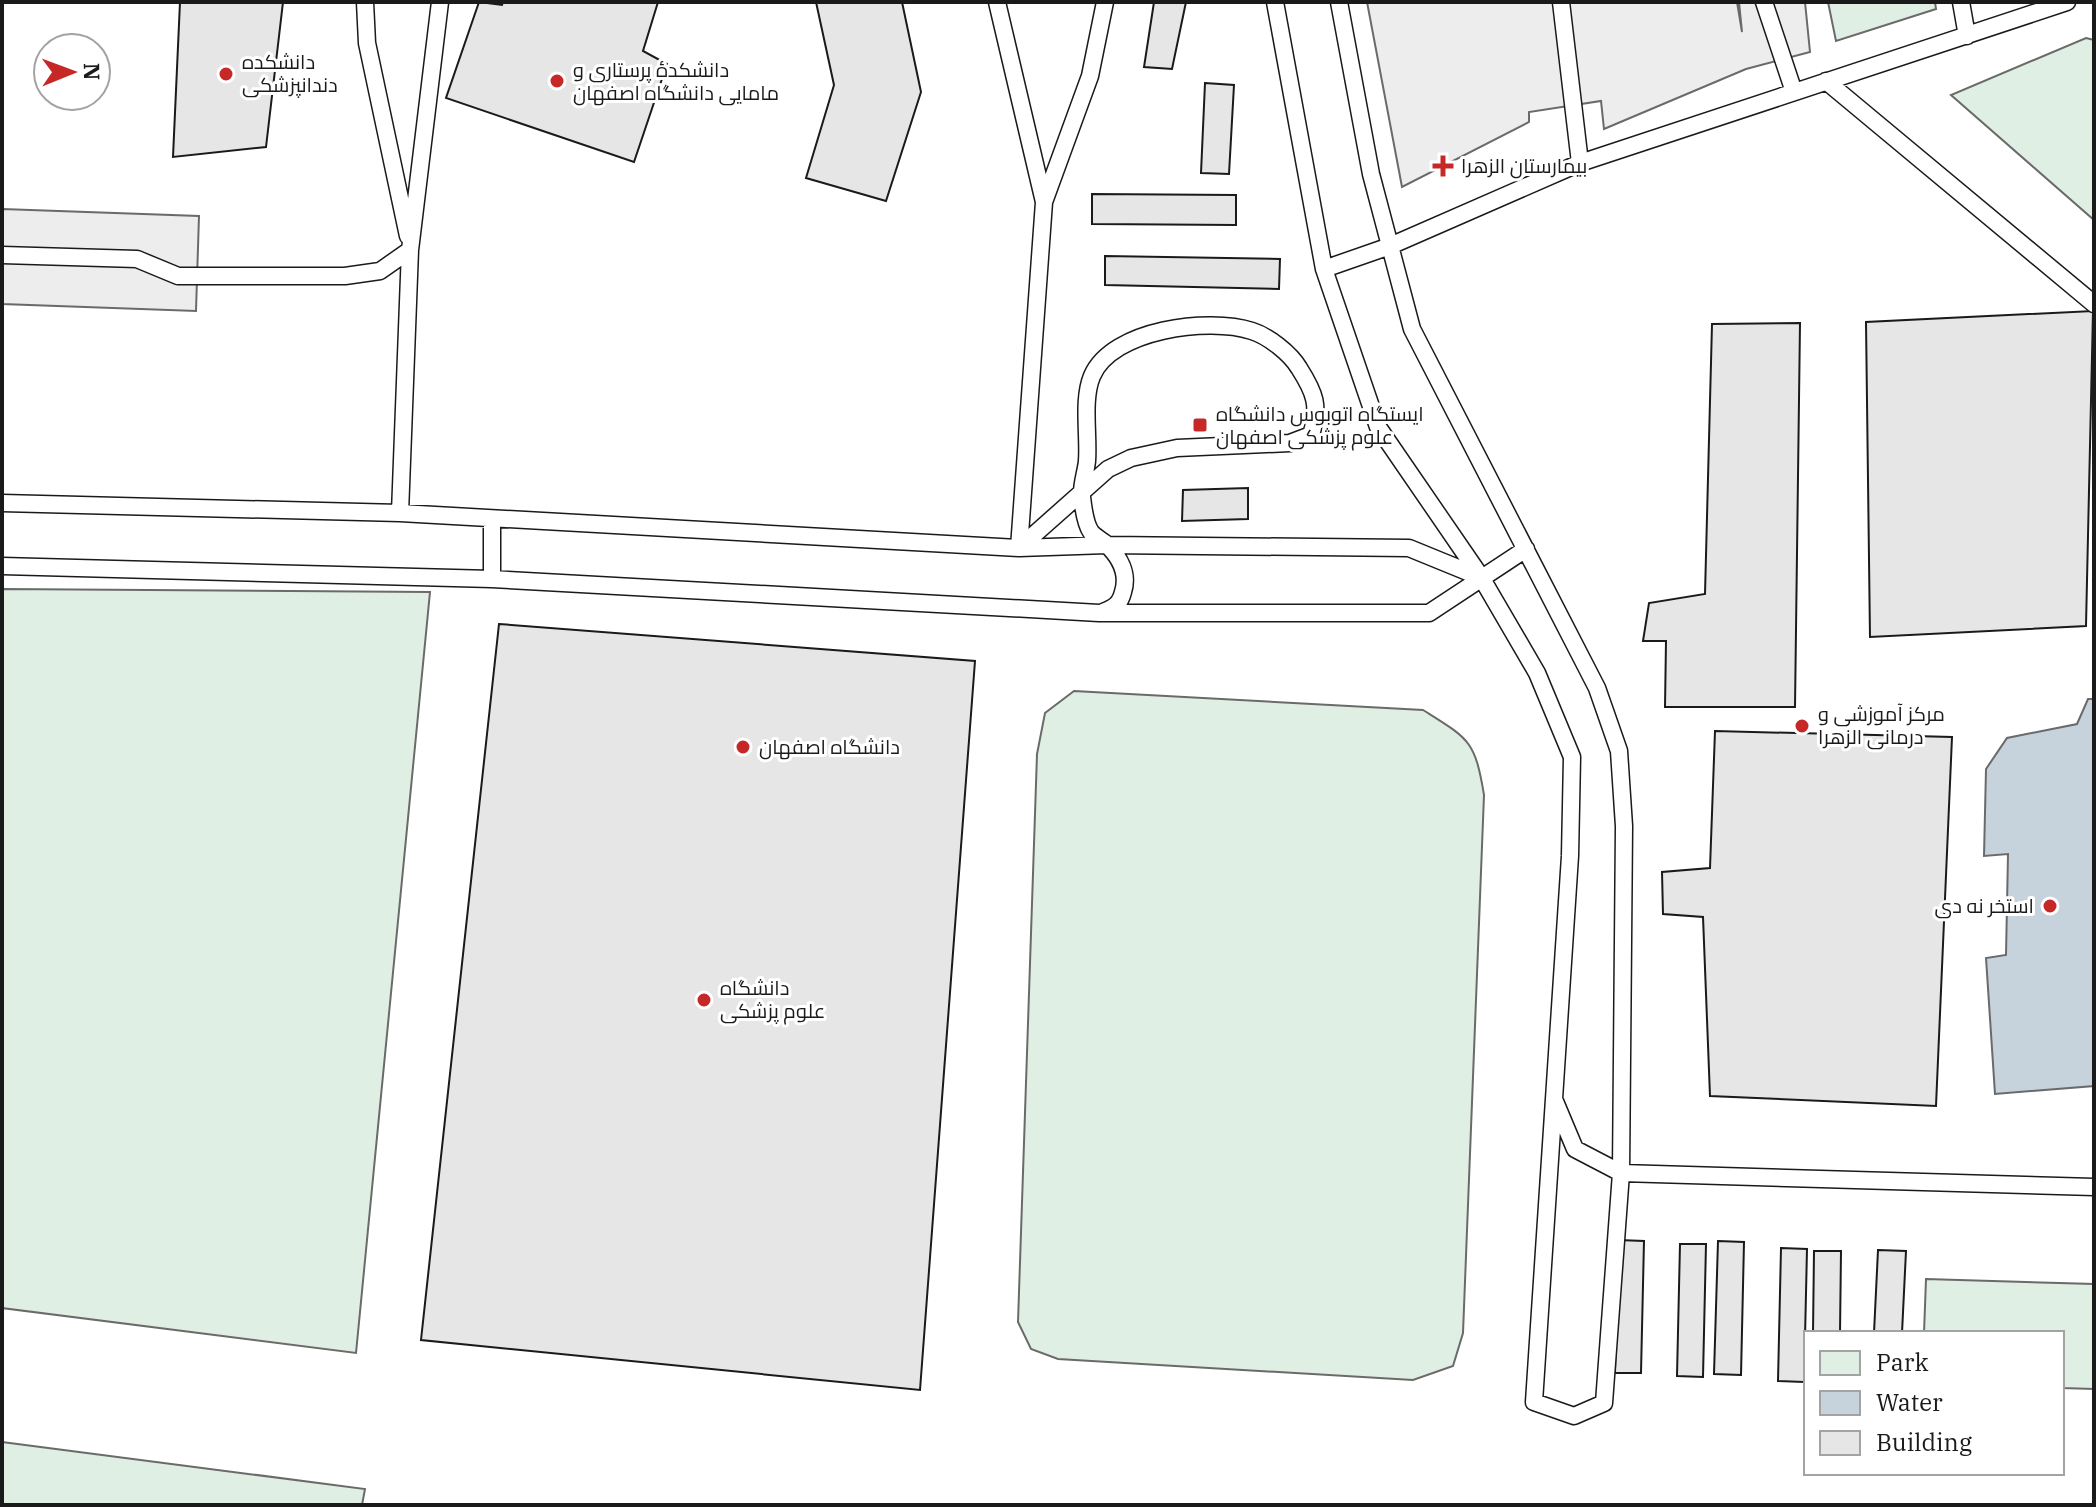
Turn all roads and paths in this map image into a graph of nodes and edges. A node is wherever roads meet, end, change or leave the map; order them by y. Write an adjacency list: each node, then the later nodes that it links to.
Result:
1 (365, 2): 17 (lane)
2 (440, 2): 17 (lane)
3 (997, 2): 15 (lane)
4 (1105, 2): 15 (lane)
5 (1275, 2): 19 (lane)
6 (1339, 2): 16 (lane)
7 (1561, 2): 14 (lane)
8 (1764, 2): 13 (lane)
9 (1961, 2): 11 (lane)
10 (2067, 2): 11 (lane)
11 (1967, 36): 12 (lane)
12 (1826, 81): 13 (lane); 20 (lane)
13 (1794, 92): 14 (lane)
14 (1580, 163): 16 (lane)
15 (1044, 202): 26 (lane)
16 (1390, 246): 19 (lane); 27 (lane)
17 (410, 250): 18 (lane); 23 (lane)
18 (2, 255)
19 (1324, 269): 29 (lane)
20 (2094, 304)
21 (1081, 496): 21 (lane); 25 (lane); 26 (lane)
22 (2, 503): 23 (lane)
23 (400, 513): 24 (lane)
24 (492, 520): 26 (lane); 30 (lane)
25 (1107, 545): 26 (lane); 29 (lane); 31 (lane)
26 (1019, 548)
27 (1526, 549): 29 (lane); 33 (lane)
28 (2, 566): 30 (lane)
29 (1481, 577): 31 (lane); 32 (lane)
30 (492, 579): 31 (lane)
31 (1099, 613)
32 (1554, 1099): 33 (lane); 33 (lane)
33 (1621, 1173): 34 (lane)
34 (2094, 1187)

